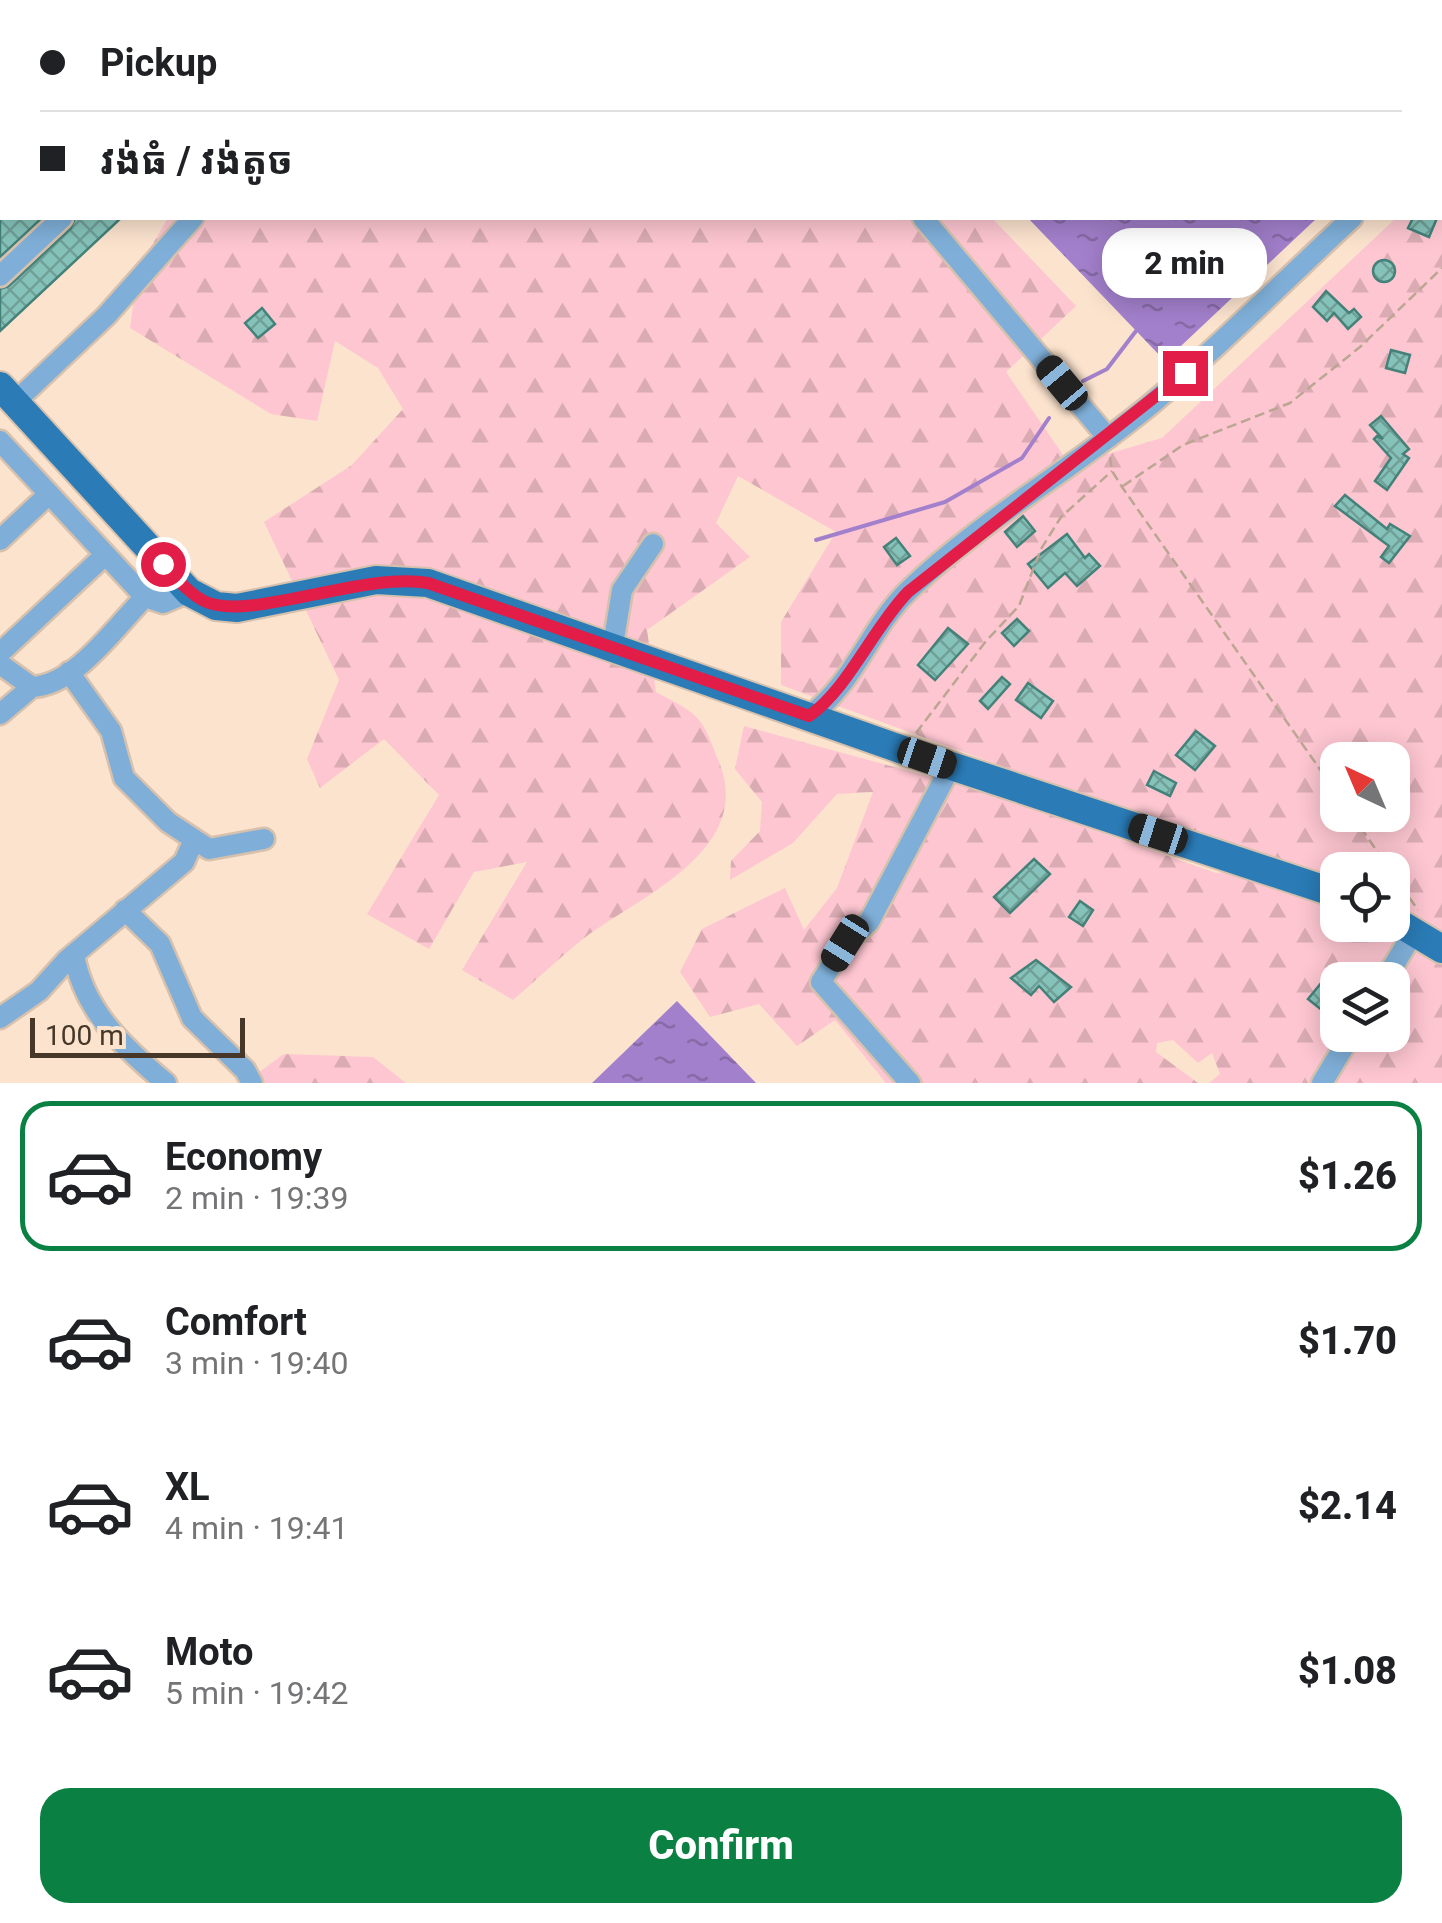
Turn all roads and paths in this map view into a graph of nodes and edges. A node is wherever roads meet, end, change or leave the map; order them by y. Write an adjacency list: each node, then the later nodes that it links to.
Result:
1 (60, 220): 6 (street)
2 (190, 220): 7 (street)
3 (925, 220): 8 (street)
4 (1350, 220): 8 (street)
5 (1442, 268): 11 (path)
6 (0, 276)
7 (8, 394): 16 (main road)
8 (1108, 438): 10 (path); 24 (street)
9 (0, 441): 12 (street)
10 (1112, 471): 11 (path); 25 (path)
11 (1122, 487): 27 (path)
12 (49, 494): 13 (street); 15 (street)
13 (0, 540)
14 (654, 544): 18 (street)
15 (106, 554): 17 (street); 19 (street)
16 (190, 592): 17 (street); 18 (main road)
17 (145, 597): 21 (street)
18 (613, 644): 24 (main road)
19 (0, 653)
20 (0, 664): 22 (street)
21 (69, 672): 22 (street); 29 (street)
22 (32, 688): 23 (street)
23 (0, 714)
24 (809, 716): 25 (main road)
25 (903, 750): 26 (main road)
26 (950, 766): 30 (main road); 39 (street)
27 (1320, 769)
28 (264, 839): 29 (street)
29 (193, 842): 31 (street)
30 (1320, 888)
31 (126, 910): 34 (street); 38 (street)
32 (1410, 928): 33 (main road)
33 (1442, 949)
34 (74, 954): 35 (street); 37 (street)
35 (0, 1018)
36 (1341, 1052): 40 (street)
37 (166, 1083)
38 (252, 1083)
39 (910, 1083)
40 (1322, 1083)

